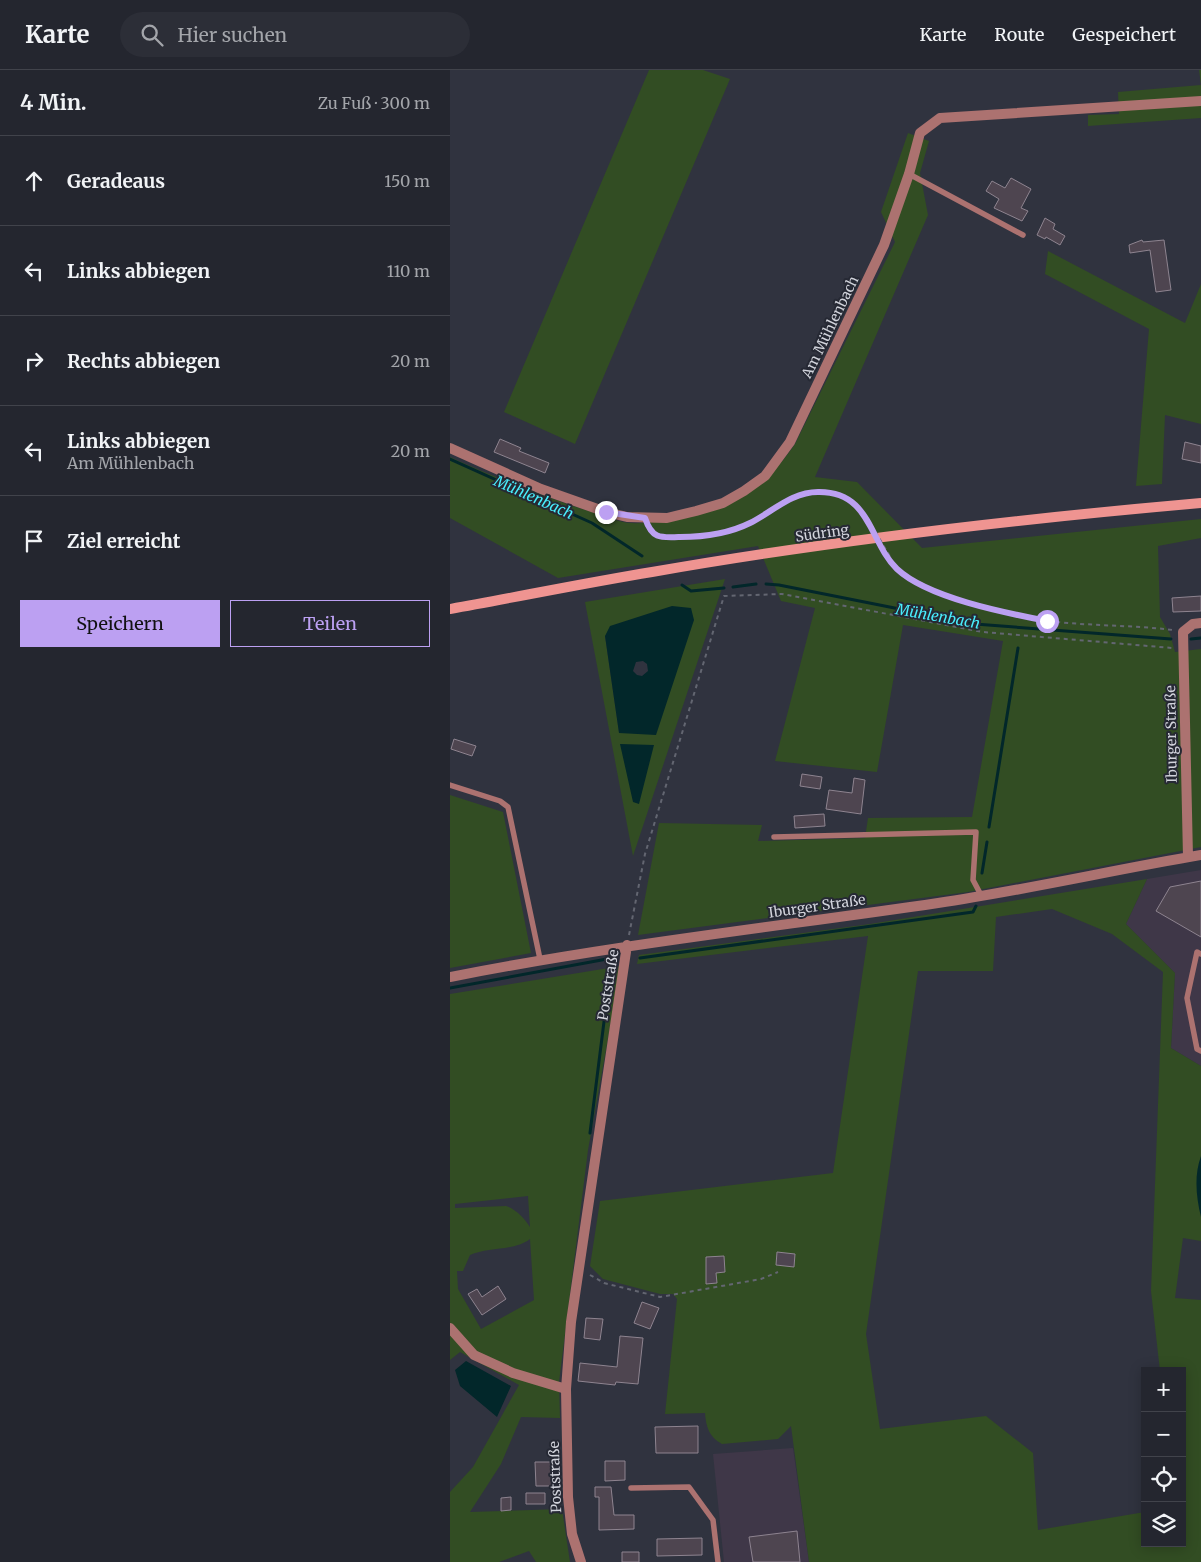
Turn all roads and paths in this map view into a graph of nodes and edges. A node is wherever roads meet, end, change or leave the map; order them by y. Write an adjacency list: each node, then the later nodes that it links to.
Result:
1 (1201, 101): 2 (street, Am Mühlenbach)
2 (909, 174): 3 (lane); 6 (street, Am Mühlenbach)
3 (1023, 234)
4 (450, 448): 6 (street, Am Mühlenbach)
5 (1201, 503): 7 (main road, Südring)
6 (645, 518): 9 (path, bridge)
7 (450, 609)
8 (1201, 623): 9 (street)
9 (1183, 632): 10 (street, Iburger Straße)
10 (1182, 649): 14 (street, Iburger Straße); 16 (path, Poststraße)
11 (450, 785): 18 (lane)
12 (774, 837): 15 (lane)
13 (1201, 855): 14 (street, Iburger Straße)
14 (1188, 857): 15 (street, Iburger Straße)
15 (981, 895): 16 (street, Iburger Straße)
16 (627, 945): 18 (street, Iburger Straße); 21 (street, Poststraße)
17 (1201, 954): 20 (lane)
18 (540, 959): 19 (street, Iburger Straße)
19 (450, 977)
20 (1201, 1051)
21 (581, 1258): 22 (path); 24 (street, Poststraße)
22 (778, 1272)
23 (450, 1328): 24 (street)
24 (566, 1389): 26 (street, Poststraße)
25 (631, 1488): 27 (lane)
26 (580, 1562)
27 (718, 1562)

